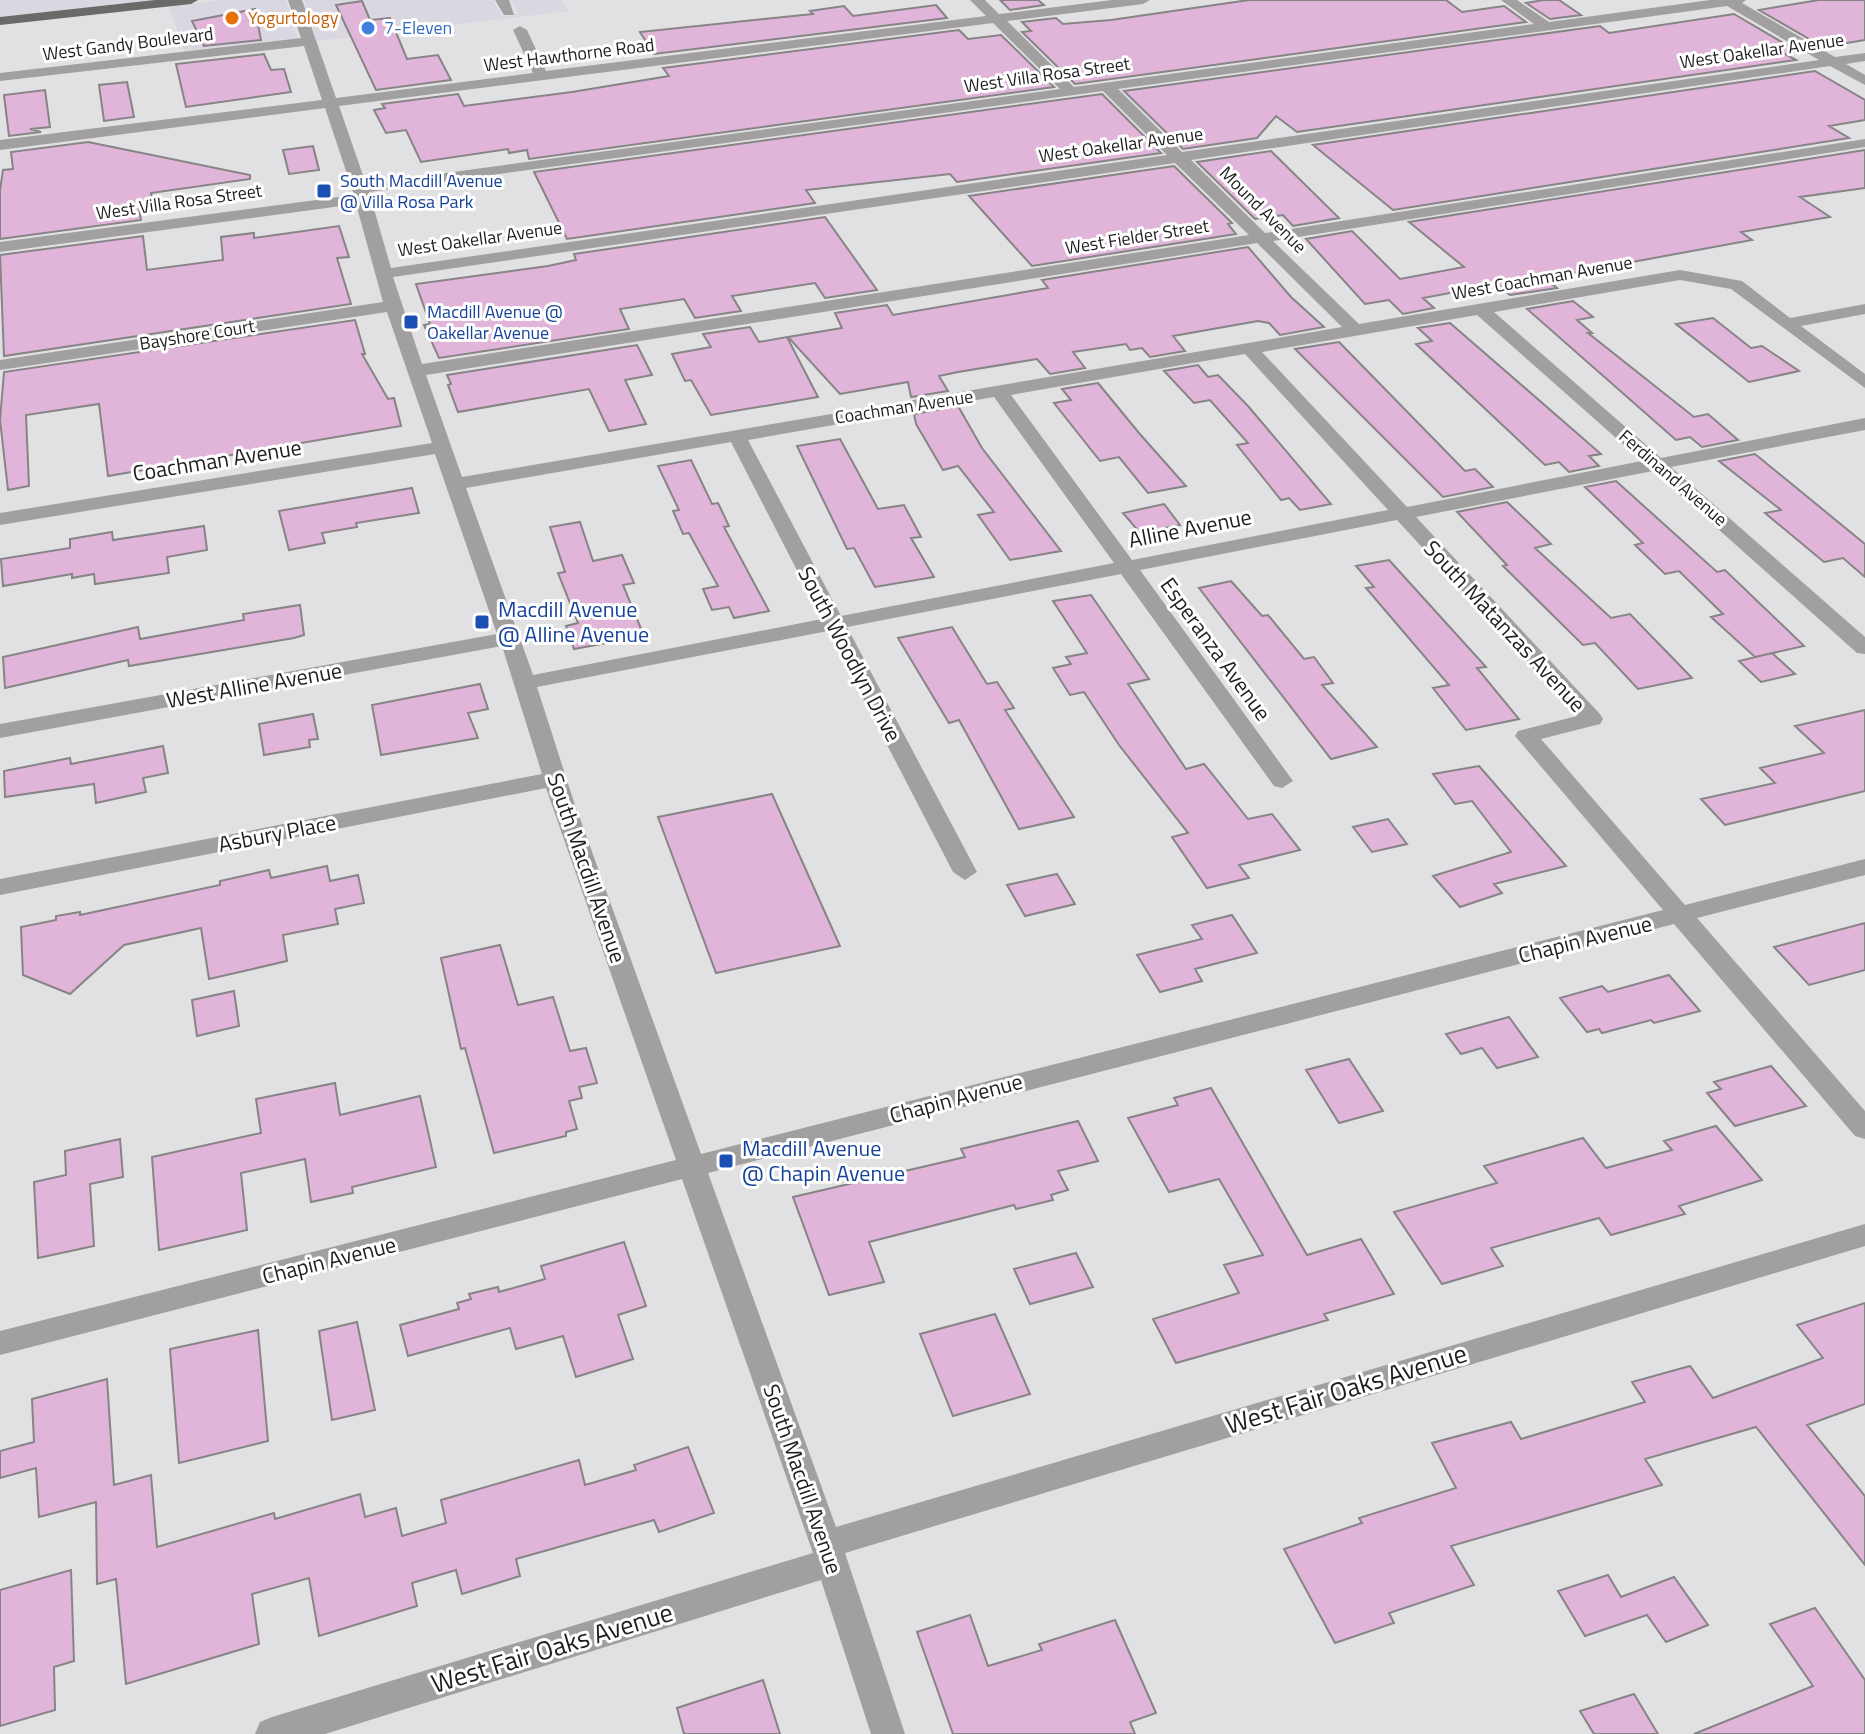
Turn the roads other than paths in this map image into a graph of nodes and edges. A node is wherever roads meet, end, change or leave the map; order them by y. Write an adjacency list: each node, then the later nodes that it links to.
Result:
1 (191, 0): 8 (main road, West Gandy Boulevard)
2 (295, 0): 11 (street, South Macdill Avenue)
3 (977, 0): 7 (street)
4 (1143, 0): 7 (street, West Hawthorne Road)
5 (1508, 0): 9 (street)
6 (1734, 1): 9 (street, West Villa Rosa Street); 13 (street)
7 (995, 19): 15 (street, West Hawthorne Road); 18 (street)
8 (0, 21)
9 (1547, 27): 17 (street, West Villa Rosa Street)
10 (520, 30): 15 (street)
11 (307, 41): 14 (street, West Gandy Boulevard); 19 (street, South Macdill Avenue)
12 (1865, 57): 13 (street, West Oakellar Avenue)
13 (1831, 62): 16 (street); 22 (street, West Oakellar Avenue)
14 (0, 77)
15 (542, 77): 19 (street, West Hawthorne Road)
16 (1865, 81)
17 (1107, 87): 18 (street, West Villa Rosa Street); 22 (street, Mound Avenue)
18 (1071, 92): 23 (street, West Villa Rosa Street)
19 (330, 104): 21 (street, West Hawthorne Road); 23 (street, South Macdill Avenue)
20 (1865, 143): 24 (street, West Fielder Street)
21 (0, 145)
22 (1182, 157): 24 (street, Mound Avenue); 26 (street, West Oakellar Avenue)
23 (361, 194): 25 (street, West Villa Rosa Street); 26 (street, South Macdill Avenue)
24 (1260, 237): 31 (street, Mound Avenue); 34 (street, West Fielder Street)
25 (0, 247)
26 (383, 274): 27 (street, South Macdill Avenue)
27 (393, 306): 33 (street, Bayshore Court); 34 (street, South Macdill Avenue)
28 (1480, 308): 30 (street, West Coachman Avenue); 31 (street, West Coachman Avenue); 40 (street, Ferdinand Avenue)
29 (1865, 309): 30 (street)
30 (1788, 323): 35 (street)
31 (1355, 330): 32 (street, Coachman Avenue)
32 (1249, 348): 36 (street, Coachman Avenue); 42 (street, South Matanzas Avenue)
33 (0, 365)
34 (415, 371): 39 (street, South Macdill Avenue)
35 (1865, 383)
36 (999, 391): 38 (street, Coachman Avenue); 44 (street, Esperanza Avenue)
37 (1865, 424): 40 (street, Alline Avenue)
38 (736, 435): 41 (street, Coachman Avenue); 45 (street, South Woodlyn Drive)
39 (442, 447): 41 (street, South Macdill Avenue); 43 (street, Coachman Avenue)
40 (1656, 463): 42 (street, Alline Avenue); 47 (street, Ferdinand Avenue)
41 (454, 484): 46 (street, South Macdill Avenue)
42 (1398, 512): 44 (street, Alline Avenue); 55 (street, South Matanzas Avenue)
43 (0, 519)
44 (1126, 566): 45 (street, Alline Avenue); 51 (street, Esperanza Avenue)
45 (832, 621): 48 (street, Alline Avenue); 53 (street, South Woodlyn Drive)
46 (507, 639): 48 (street, South Macdill Avenue); 49 (street, West Alline Avenue)
47 (1865, 648)
48 (525, 683): 50 (street, South Macdill Avenue)
49 (0, 731)
50 (555, 779): 54 (street, Asbury Place); 57 (street, South Macdill Avenue)
51 (1282, 781)
52 (1865, 867): 55 (street, Chapin Avenue)
53 (965, 872)
54 (0, 887)
55 (1681, 914): 56 (street, South Matanzas Avenue); 57 (street, Chapin Avenue)
56 (1865, 1129)
57 (694, 1167): 59 (street, Chapin Avenue); 60 (street, South Macdill Avenue)
58 (1865, 1235): 60 (street, West Fair Oaks Avenue)
59 (0, 1343)
60 (829, 1553): 61 (street, West Fair Oaks Avenue); 62 (street, South Macdill Avenue)
61 (272, 1734)
62 (888, 1734)

